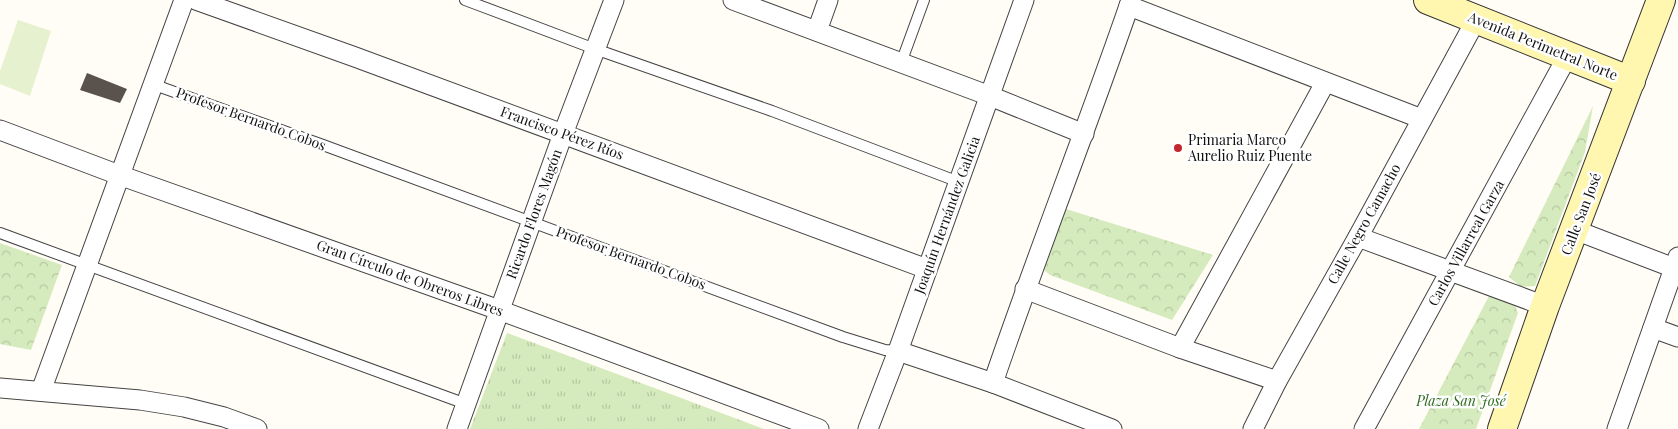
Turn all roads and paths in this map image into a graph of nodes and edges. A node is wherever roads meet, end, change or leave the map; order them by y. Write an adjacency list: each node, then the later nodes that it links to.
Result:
1 (184, 0): 21 (street)
2 (196, 0): 25 (street, Francisco Pérez Ríos)
3 (465, 0): 16 (lane)
4 (614, 0): 16 (street, Ricardo Flores Magón)
5 (733, 0): 15 (street)
6 (828, 0): 15 (street)
7 (924, 0): 18 (lane)
8 (1024, 0): 22 (street, Joaquín Hernández Galicia)
9 (1428, 0): 14 (street, Avenida Perimetral Norte)
10 (1661, 0): 19 (street, Calle San José)
11 (1673, 0): 12 (street)
12 (1678, 1)
13 (1130, 3): 20 (street); 26 (street)
14 (1476, 20): 17 (street, Avenida Perimetral Norte); 23 (street, Calle Negro Camacho)
15 (817, 31): 18 (street)
16 (595, 49): 25 (street, Ricardo Flores Magón); 28 (lane)
17 (1567, 57): 19 (street, Avenida Perimetral Norte); 36 (street, Carlos Villarreal Garza)
18 (901, 63): 22 (street)
19 (1631, 81): 30 (street, Calle San José)
20 (1325, 83): 23 (street); 42 (street)
21 (152, 84): 27 (street); 29 (lane, Profesor Bernardo Cobos)
22 (990, 96): 26 (street); 28 (street, Joaquín Hernández Galicia)
23 (1422, 119): 32 (street, Calle Negro Camacho)
24 (0, 130): 27 (street, Gran Círculo de Obreros Libres)
25 (563, 134): 29 (street, Ricardo Flores Magón); 35 (street, Francisco Pérez Ríos)
26 (1084, 134): 37 (street)
27 (119, 175): 34 (street); 39 (street, Gran Círculo de Obreros Libres)
28 (959, 182): 35 (street, Joaquín Hernández Galicia)
29 (531, 221): 39 (street, Ricardo Flores Magón); 43 (lane, Profesor Bernardo Cobos)
30 (1575, 230): 33 (street); 38 (street, Calle San José)
31 (0, 233): 34 (lane)
32 (1358, 237): 36 (street); 44 (street, Calle Negro Camacho)
33 (1676, 262): 40 (street)
34 (86, 264): 47 (street); 48 (lane)
35 (927, 270): 43 (street, Joaquín Hernández Galicia)
36 (1451, 272): 38 (street); 55 (street, Carlos Villarreal Garza)
37 (1025, 289): 42 (street); 45 (street)
38 (1546, 306): 56 (street, Calle San José)
39 (499, 310): 48 (street, Ricardo Flores Magón); 51 (street, Gran Círculo de Obreros Libres)
40 (1653, 328): 41 (street); 57 (street)
41 (1678, 337)
42 (1180, 348): 44 (street)
43 (898, 351): 45 (street, Profesor Bernardo Cobos); 52 (street, Joaquín Hernández Galicia)
44 (1277, 382): 54 (street, Calle Negro Camacho)
45 (993, 383): 53 (street, Profesor Bernardo Cobos)
46 (0, 388): 47 (street)
47 (40, 391): 49 (street)
48 (466, 404): 50 (street, Ricardo Flores Magón)
49 (257, 429)
50 (457, 429)
51 (819, 429)
52 (868, 429)
53 (1112, 429)
54 (1253, 429)
55 (1364, 429)
56 (1502, 429)
57 (1616, 429)

